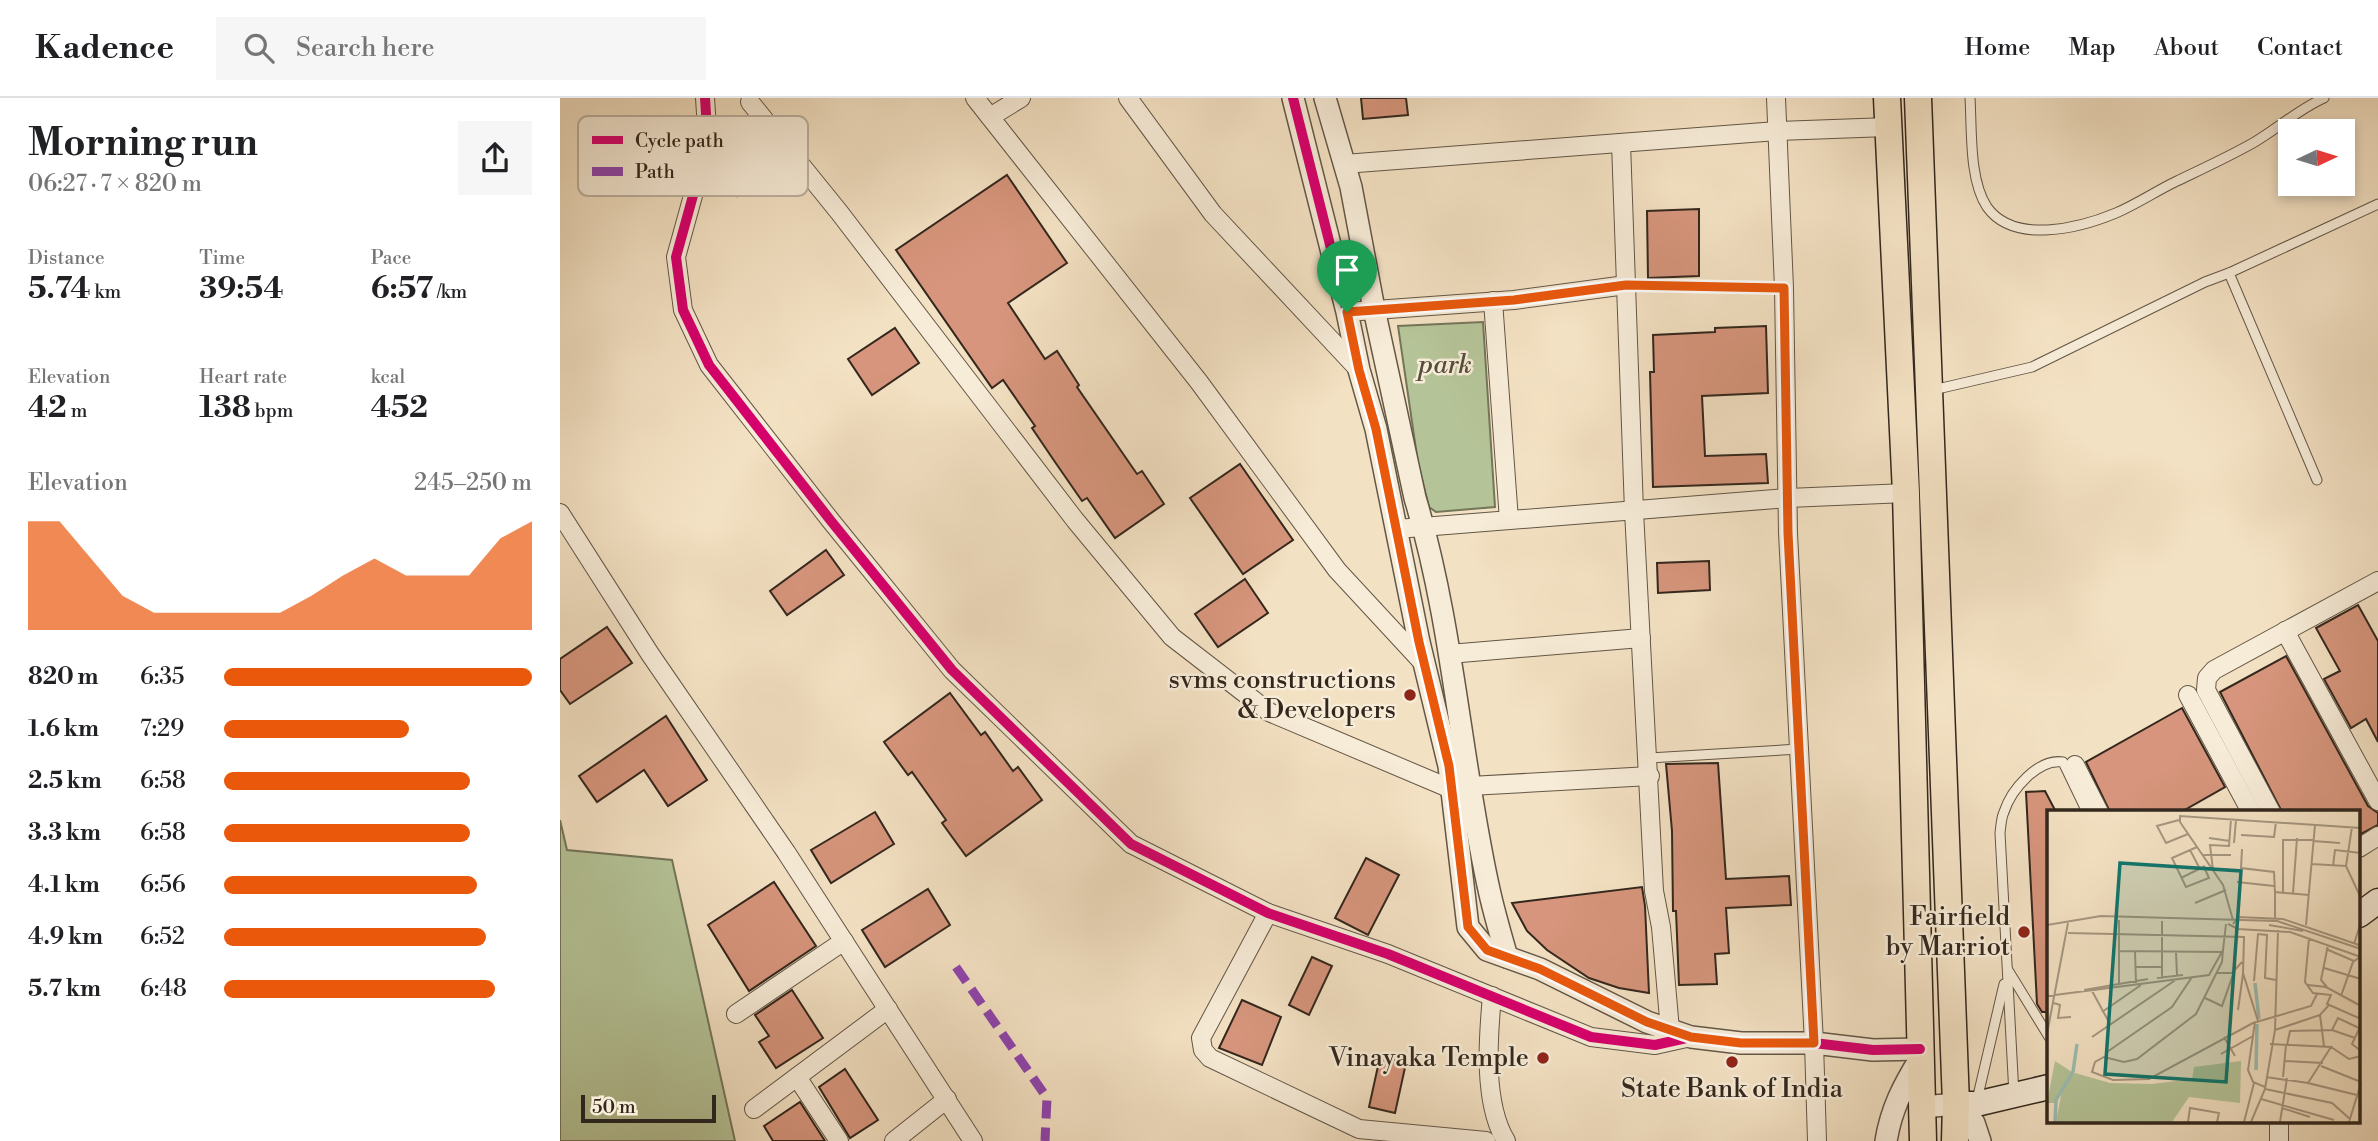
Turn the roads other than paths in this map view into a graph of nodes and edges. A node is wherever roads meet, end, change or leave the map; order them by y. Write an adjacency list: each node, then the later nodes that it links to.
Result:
1 (705, 98): 13 (street)
2 (975, 98): 15 (street)
3 (1021, 98): 15 (street)
4 (1128, 98): 29 (street)
5 (1293, 98): 28 (street)
6 (1325, 98): 19 (street)
7 (1776, 98): 17 (street)
8 (1887, 98): 16 (main road)
9 (1918, 98): 30 (main road)
10 (1969, 98): 11 (lane)
11 (2325, 98)
12 (750, 102): 14 (street)
13 (706, 116)
14 (762, 116)
15 (990, 117): 44 (street)
16 (1888, 127): 17 (street); 31 (main road)
17 (1777, 131): 18 (street); 25 (street)
18 (1621, 142): 19 (street); 24 (street)
19 (1344, 164): 27 (street)
20 (808, 173): 50 (street)
21 (692, 196): 58 (street)
22 (2378, 204): 23 (lane)
23 (2229, 273): 30 (lane); 32 (lane)
24 (1626, 285): 25 (lane); 26 (street); 35 (street)
25 (1784, 288): 34 (street)
26 (1493, 302): 27 (street); 37 (street)
27 (1374, 309): 28 (street); 38 (street)
28 (1347, 312): 29 (street)
29 (1359, 370): 39 (street)
30 (1928, 391): 31 (lane); 74 (main road)
31 (1901, 395): 33 (main road)
32 (2317, 480)
33 (1906, 493): 34 (street); 69 (main road)
34 (1788, 498): 35 (street); 46 (street)
35 (1634, 510): 37 (street); 42 (street)
36 (560, 513): 59 (street)
37 (1509, 520): 38 (street)
38 (1423, 527): 39 (street); 43 (street)
39 (1397, 529): 44 (street)
40 (2378, 581): 41 (street)
41 (2285, 631): 51 (street); 55 (street)
42 (1641, 638): 43 (street); 47 (street)
43 (1449, 653): 50 (street)
44 (1424, 664): 50 (street)
45 (2188, 695): 54 (street)
46 (1799, 749): 47 (lane); 68 (street)
47 (1649, 758): 49 (street)
48 (2075, 765): 53 (street)
49 (1650, 776): 50 (street); 65 (street)
50 (1461, 787): 60 (street); 60 (street)
51 (2376, 793)
52 (2086, 810): 61 (lane)
53 (2098, 810)
54 (2250, 810)
55 (2270, 810)
56 (2378, 836): 57 (street)
57 (2360, 847)
58 (1268, 913): 62 (street); 80 (street)
59 (844, 941): 63 (street); 64 (street)
60 (1507, 957): 65 (street)
61 (2007, 969): 66 (lane); 72 (lane); 74 (lane)
62 (1492, 996): 67 (street); 81 (street)
63 (888, 1009): 70 (street); 73 (street)
64 (736, 1014)
65 (1670, 1030): 67 (street)
66 (2047, 1034)
67 (1691, 1037): 68 (street)
68 (1814, 1043): 69 (street); 82 (street)
69 (1920, 1054): 75 (main road); 83 (street)
70 (797, 1077): 76 (street); 77 (street)
71 (2047, 1088): 72 (main road)
72 (2014, 1097): 74 (main road)
73 (947, 1099): 78 (street); 79 (street)
74 (1966, 1104): 75 (street); 85 (main road); 86 (street)
75 (1923, 1107): 84 (main road)
76 (754, 1109)
77 (839, 1141)
78 (894, 1141)
79 (974, 1141)
80 (1486, 1141)
81 (1506, 1141)
82 (1816, 1141)
83 (1886, 1141)
84 (1923, 1141)
85 (1955, 1141)
86 (1980, 1141)

